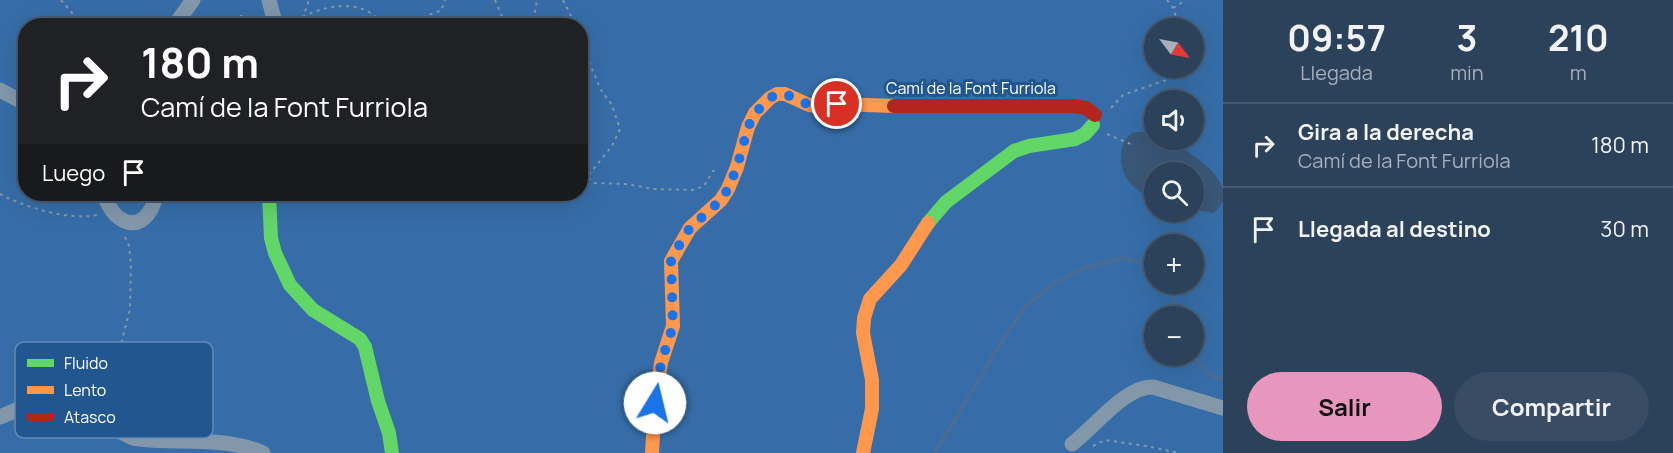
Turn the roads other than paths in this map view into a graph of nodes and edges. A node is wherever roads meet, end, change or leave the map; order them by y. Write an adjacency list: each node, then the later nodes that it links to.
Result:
1 (193, 0): 2 (street)
2 (179, 18)
3 (0, 90): 4 (street)
4 (18, 100)
5 (107, 201): 6 (street)
6 (154, 201)
7 (269, 201): 14 (street)
8 (1223, 408): 12 (street)
9 (15, 411): 10 (street)
10 (0, 417)
11 (133, 438): 13 (street)
12 (1071, 444)
13 (263, 453)
14 (392, 453)
15 (652, 453): 16 (street, Camí de la Font Furriola)
16 (863, 453)

